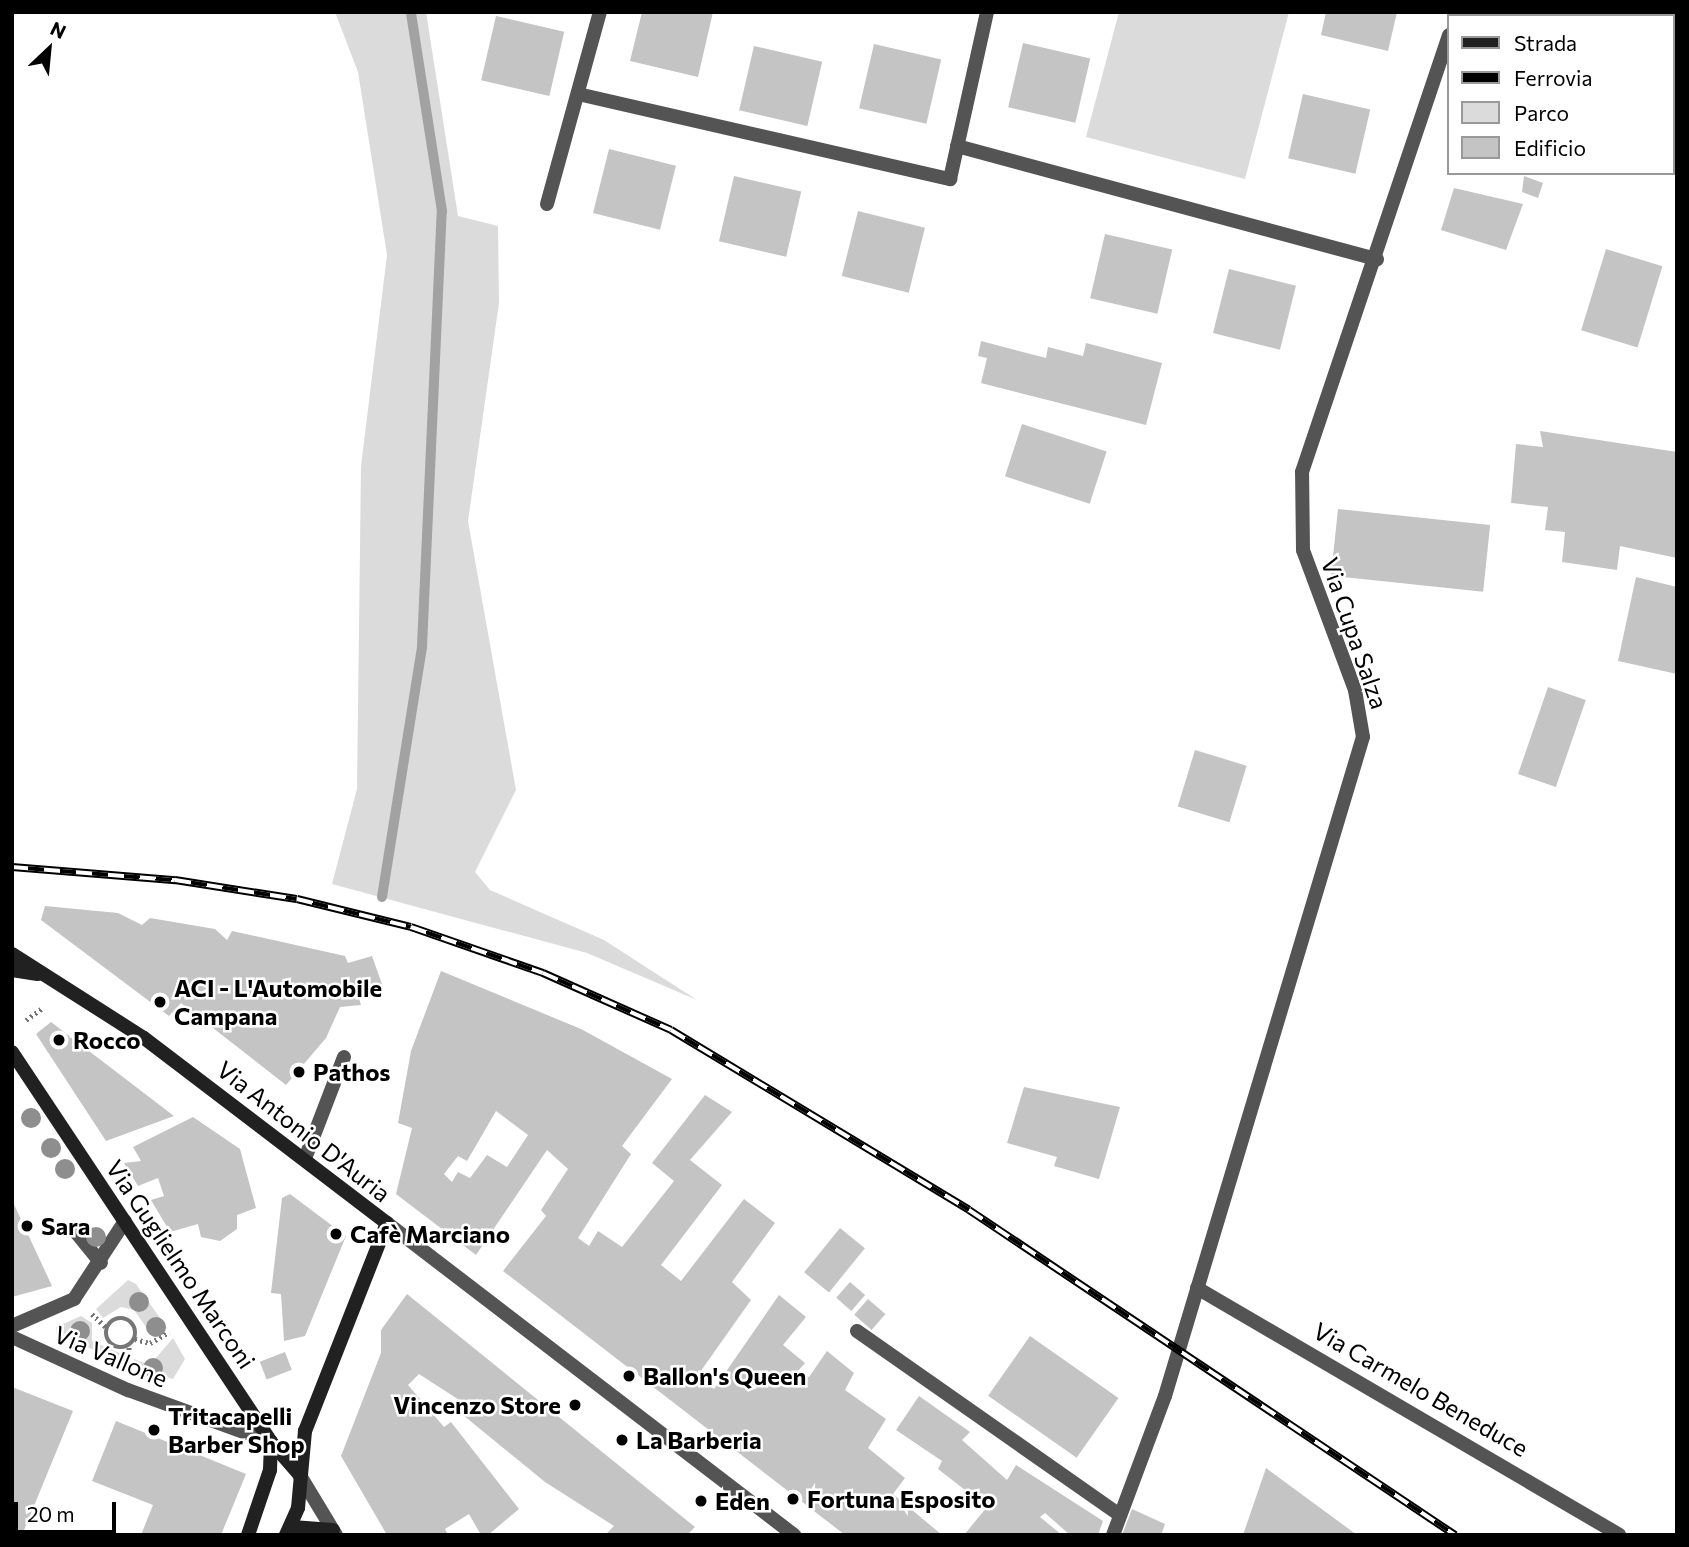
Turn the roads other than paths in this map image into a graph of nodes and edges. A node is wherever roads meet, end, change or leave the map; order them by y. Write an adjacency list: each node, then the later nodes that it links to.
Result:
1 (600, 12): 4 (street)
2 (986, 12): 5 (street)
3 (1448, 38): 7 (street, Via Cupa Salza)
4 (578, 94): 5 (street); 6 (street)
5 (957, 146): 7 (street)
6 (547, 204)
7 (1377, 259): 18 (street, Via Cupa Salza)
8 (12, 954): 10 (street, Via Antonio D'Auria)
9 (12, 970): 10 (street, Via Antonio D'Auria)
10 (46, 976): 13 (street, Via Antonio D'Auria)
11 (12, 1052): 14 (street, Via Guglielmo Marconi)
12 (344, 1057): 13 (street)
13 (306, 1156): 15 (street, Via Antonio D'Auria)
14 (125, 1222): 17 (street, Via Vallone); 22 (street, Via Guglielmo Marconi)
15 (387, 1223): 23 (street); 28 (street, Via Antonio D'Auria)
16 (75, 1231): 17 (street)
17 (101, 1263): 19 (street, Via Vallone)
18 (1197, 1288): 24 (street, Via Cupa Salza); 30 (street, Via Carmelo Beneduce)
19 (12, 1326)
20 (857, 1331): 24 (street)
21 (12, 1337): 22 (street, Via Vallone)
22 (271, 1443): 23 (street, Via Guglielmo Marconi); 27 (street)
23 (299, 1474): 25 (street); 26 (street, Via Guglielmo Marconi)
24 (1120, 1515): 29 (street, Via Cupa Salza)
25 (289, 1531): 26 (street)
26 (335, 1533)
27 (248, 1535)
28 (794, 1535)
29 (1113, 1535)
30 (1619, 1535)

